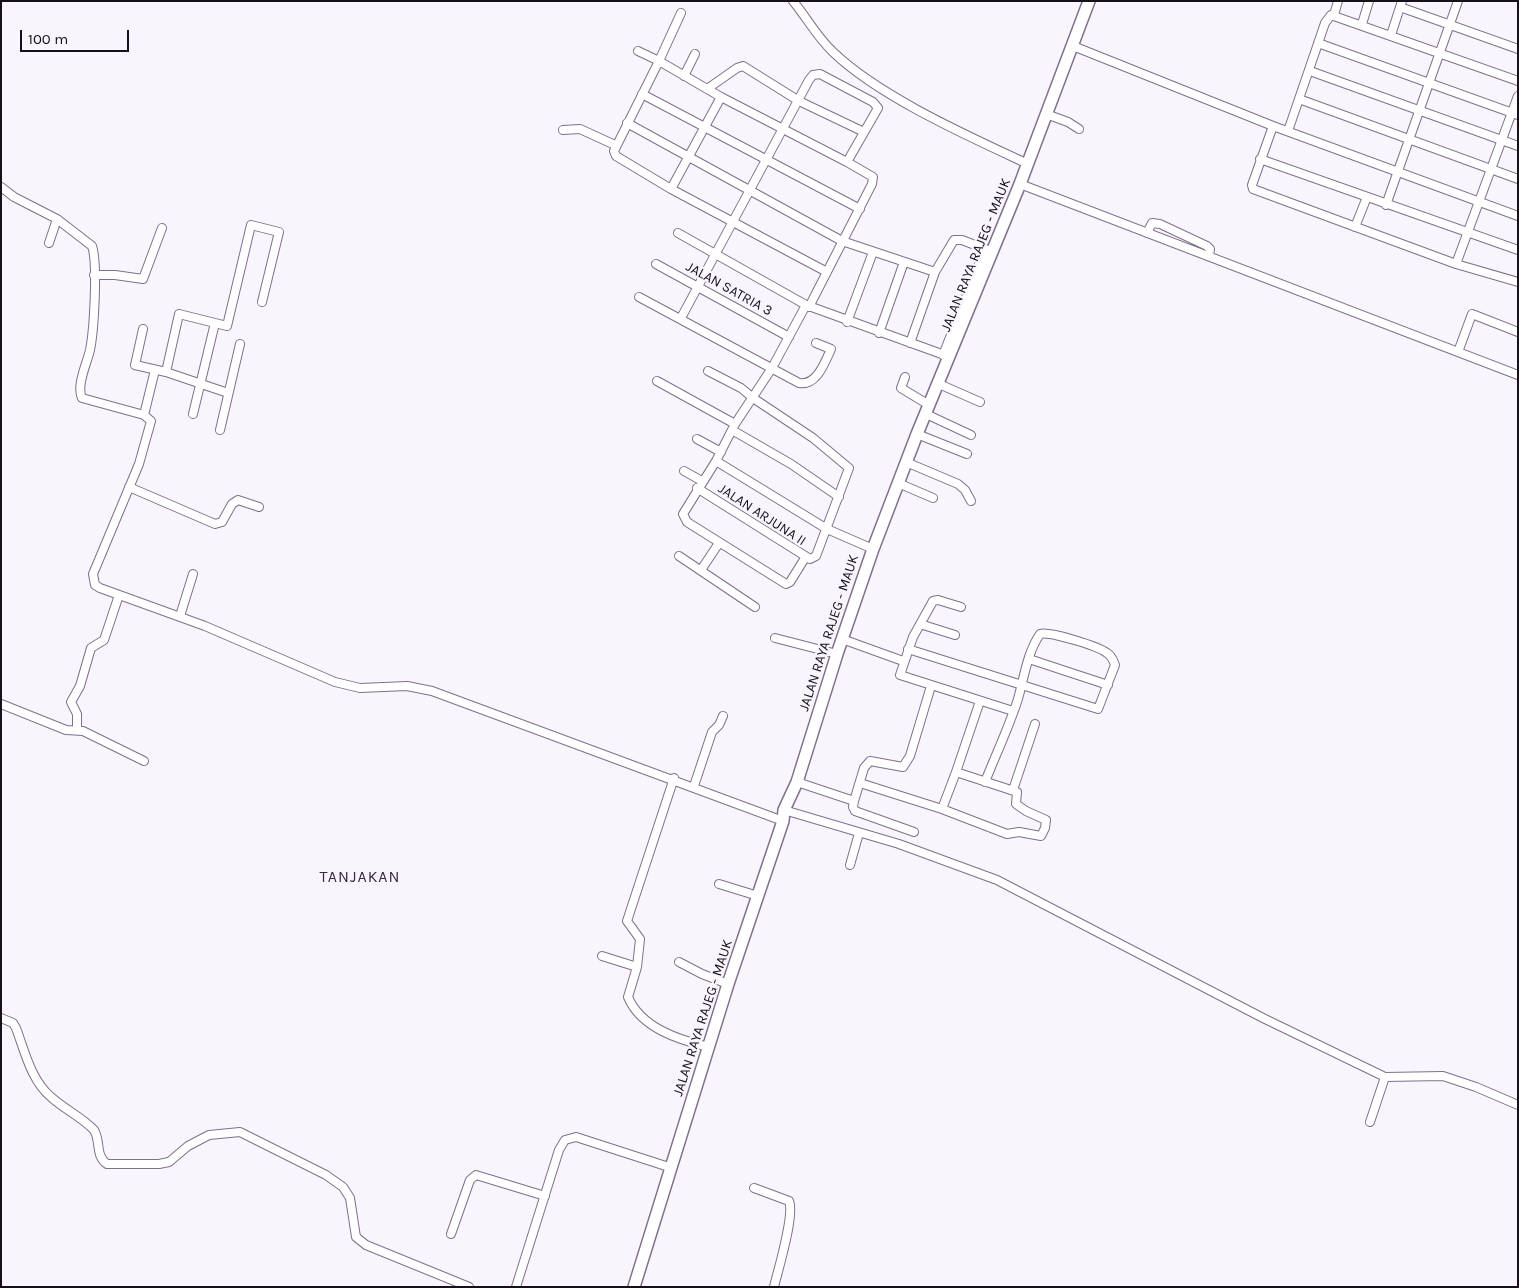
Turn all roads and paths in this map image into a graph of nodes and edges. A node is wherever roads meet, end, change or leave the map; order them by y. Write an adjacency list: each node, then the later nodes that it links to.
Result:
1 (793, 1): 48 (street)
2 (1089, 1): 13 (main road, JALAN RAYA RAJEG - MAUK)
3 (1338, 1): 8 (street)
4 (1369, 1): 9 (street)
5 (1458, 1): 10 (street)
6 (1401, 4): 10 (street); 11 (street)
7 (681, 13): 18 (street)
8 (1334, 15): 9 (street); 12 (street)
9 (1362, 24): 11 (street)
10 (1450, 24): 14 (street); 17 (street)
11 (1391, 35): 17 (street)
12 (1318, 43): 19 (street); 21 (street)
13 (1073, 46): 30 (main road, JALAN RAYA RAJEG - MAUK); 33 (street)
14 (1518, 49)
15 (638, 51): 18 (street)
16 (695, 54): 20 (street)
17 (1440, 54): 21 (street); 22 (street)
18 (659, 61): 20 (street); 24 (street)
19 (1310, 71): 27 (street); 29 (street)
20 (684, 76): 23 (street)
21 (1430, 82): 29 (street); 31 (street)
22 (1518, 82)
23 (707, 89): 26 (street); 28 (street)
24 (642, 94): 32 (street); 34 (street)
25 (1518, 96): 31 (street)
26 (721, 97): 34 (street); 37 (street)
27 (1300, 99): 38 (street); 40 (street)
28 (799, 101): 37 (street); 39 (street); 39 (street)
29 (1420, 111): 40 (street); 41 (street)
30 (1046, 114): 35 (street); 48 (main road, JALAN RAYA RAJEG - MAUK)
31 (1515, 114): 41 (street)
32 (626, 123): 42 (street); 44 (street)
33 (1273, 126): 38 (street); 45 (street)
34 (705, 127): 44 (street); 46 (street)
35 (1079, 129)
36 (563, 130): 42 (street)
37 (783, 130): 46 (street); 47 (street)
38 (1288, 131): 50 (street)
39 (864, 132): 47 (street)
40 (1411, 139): 49 (street); 50 (street)
41 (1502, 140): 43 (street); 49 (street)
42 (615, 145): 54 (street)
43 (1518, 146)
44 (688, 156): 54 (street); 55 (street)
45 (1260, 159): 56 (street); 63 (street)
46 (767, 160): 55 (street); 59 (street)
47 (847, 162): 59 (street)
48 (1028, 164): 52 (main road, JALAN RAYA RAJEG - MAUK)
49 (1491, 168): 51 (street); 57 (street)
50 (1399, 173): 57 (street); 58 (street)
51 (1518, 178)
52 (1020, 184): 66 (street); 70 (main road, JALAN RAYA RAJEG - MAUK)
53 (1, 187): 61 (street)
54 (671, 189): 62 (street)
55 (750, 191): 62 (street); 68 (street)
56 (1367, 197): 58 (street); 63 (street)
57 (1479, 202): 60 (street); 67 (street)
58 (1386, 205): 67 (street)
59 (860, 209): 68 (street)
60 (1518, 216)
61 (57, 219): 69 (street); 80 (street)
62 (732, 221): 73 (street); 78 (street)
63 (1356, 227): 77 (street)
64 (162, 228): 80 (street)
65 (678, 233): 73 (street)
66 (1147, 234): 74 (street); 74 (street)
67 (1467, 234): 71 (street); 77 (street)
68 (842, 241): 72 (street); 78 (street)
69 (49, 243)
70 (989, 250): 79 (street); 97 (main road, JALAN RAYA RAJEG - MAUK)
71 (1518, 250)
72 (873, 252): 75 (street); 87 (street)
73 (716, 255): 82 (street); 85 (street)
74 (1209, 256): 96 (street)
75 (904, 262): 79 (street); 91 (street)
76 (656, 264): 82 (street, JALAN SATRIA 3)
77 (1456, 264): 81 (street)
78 (827, 272): 85 (street)
79 (935, 272): 94 (street)
80 (94, 275): 112 (street)
81 (1518, 282)
82 (698, 286): 86 (street); 92 (street, JALAN SATRIA 3)
83 (639, 297): 86 (street)
84 (262, 302): 88 (street)
85 (807, 306): 87 (street); 92 (street)
86 (681, 318): 98 (street)
87 (847, 322): 91 (street)
88 (215, 323): 101 (street); 105 (street)
89 (143, 329): 99 (street)
90 (1518, 332): 96 (street)
91 (879, 333): 94 (street)
92 (789, 337): 98 (street)
93 (816, 343): 98 (street)
94 (910, 343): 97 (street)
95 (240, 344): 107 (street)
96 (1458, 352): 102 (street)
97 (946, 356): 106 (main road, JALAN RAYA RAJEG - MAUK)
98 (772, 368): 108 (street)
99 (155, 370): 101 (street); 112 (street)
100 (708, 370): 108 (street)
101 (166, 372): 105 (street)
102 (1518, 375)
103 (905, 377): 110 (street)
104 (657, 381): 113 (street)
105 (200, 384): 107 (street); 111 (street)
106 (939, 384): 109 (street); 110 (main road, JALAN RAYA RAJEG - MAUK)
107 (228, 393): 114 (street)
108 (753, 398): 113 (street); 126 (street)
109 (980, 402)
110 (928, 410): 115 (main road, JALAN RAYA RAJEG - MAUK); 116 (street)
111 (193, 414)
112 (144, 416): 125 (street)
113 (734, 427): 118 (street); 126 (street)
114 (220, 430)
115 (917, 434): 119 (street); 121 (main road, JALAN RAYA RAJEG - MAUK)
116 (971, 435)
117 (697, 439): 118 (street)
118 (721, 452): 120 (street)
119 (967, 454)
120 (716, 461): 124 (street); 130 (street)
121 (906, 462): 123 (main road, JALAN RAYA RAJEG - MAUK); 128 (street)
122 (684, 471): 124 (street, JALAN ARJUNA II)
123 (898, 483): 127 (street); 132 (main road, JALAN RAYA RAJEG - MAUK)
124 (699, 485): 131 (street); 134 (street, JALAN ARJUNA II)
125 (130, 487): 129 (street); 137 (street)
126 (839, 497): 130 (street)
127 (933, 498)
128 (972, 501)
129 (259, 507)
130 (827, 530): 132 (street); 134 (street, JALAN ARJUNA II)
131 (719, 543): 134 (street); 135 (street)
132 (873, 549): 144 (main road, JALAN RAYA RAJEG - MAUK)
133 (679, 556): 135 (street)
134 (804, 558)
135 (701, 570): 138 (street)
136 (193, 574): 140 (street)
137 (119, 595): 140 (street); 157 (street)
138 (755, 606)
139 (961, 607): 141 (street)
140 (180, 616): 160 (street)
141 (920, 624): 142 (street); 145 (street)
142 (955, 635)
143 (775, 638): 146 (street)
144 (842, 639): 146 (main road, JALAN RAYA RAJEG - MAUK); 148 (street)
145 (908, 649): 148 (street); 149 (street)
146 (836, 654): 161 (main road, JALAN RAYA RAJEG - MAUK)
147 (1028, 659): 149 (street); 150 (street); 150 (street)
148 (904, 661): 151 (street)
149 (1022, 684): 150 (street); 154 (street)
150 (1108, 684)
151 (931, 686): 152 (street); 163 (street)
152 (980, 701): 154 (street); 159 (street)
153 (1, 704): 157 (street)
154 (1014, 711): 162 (street)
155 (723, 716): 164 (street)
156 (1035, 724): 165 (street)
157 (77, 729): 158 (street)
158 (144, 761)
159 (956, 772): 162 (street); 167 (street)
160 (674, 778): 164 (street); 176 (street)
161 (796, 782): 166 (street); 168 (main road, JALAN RAYA RAJEG - MAUK)
162 (985, 782): 165 (street)
163 (860, 783): 166 (street); 167 (street)
164 (694, 786): 168 (street)
165 (1013, 790): 167 (street)
166 (854, 801): 169 (street)
167 (942, 809)
168 (784, 815): 170 (street); 173 (main road, JALAN RAYA RAJEG - MAUK)
169 (914, 832)
170 (859, 833): 171 (street); 180 (street)
171 (850, 865)
172 (719, 884): 173 (street)
173 (758, 896): 177 (main road, JALAN RAYA RAJEG - MAUK)
174 (602, 956): 176 (street)
175 (679, 962): 177 (street)
176 (637, 967): 179 (street)
177 (728, 984): 179 (main road, JALAN RAYA RAJEG - MAUK)
178 (1, 1018): 187 (street)
179 (709, 1047): 183 (main road, JALAN RAYA RAJEG - MAUK)
180 (1385, 1076): 181 (street); 182 (street)
181 (1518, 1105)
182 (1370, 1122)
183 (672, 1168): 185 (street); 189 (main road, JALAN RAYA RAJEG - MAUK)
184 (754, 1188): 190 (street)
185 (544, 1196): 186 (street); 188 (street)
186 (451, 1234)
187 (469, 1287)
188 (516, 1287)
189 (634, 1287)
190 (774, 1287)

